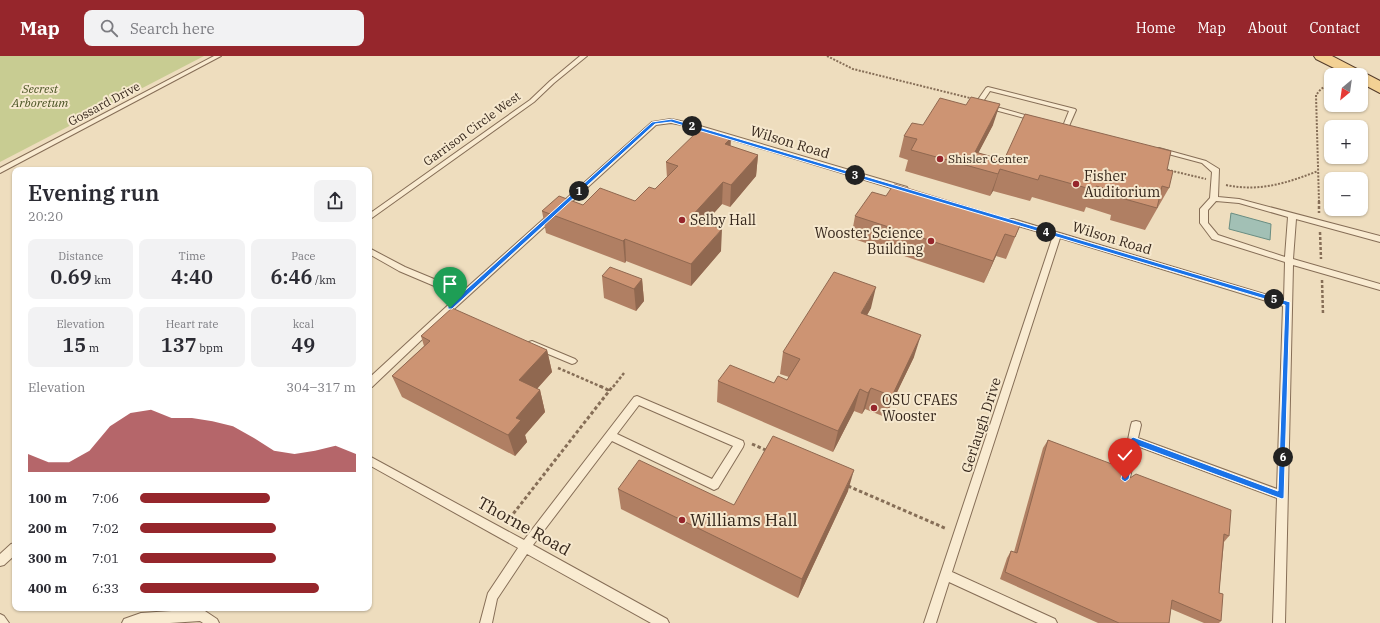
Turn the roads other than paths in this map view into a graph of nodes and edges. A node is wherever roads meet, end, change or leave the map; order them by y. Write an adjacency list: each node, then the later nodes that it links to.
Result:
1 (218, 56): 12 (lane, Gossard Drive)
2 (584, 56): 15 (lane, Garrison Circle West)
3 (1321, 56): 4 (main road)
4 (1344, 68)
5 (1368, 81): 6 (main road)
6 (1380, 88)
7 (1044, 121): 9 (lane)
8 (1059, 124): 9 (lane)
9 (1066, 126): 10 (lane)
10 (1074, 128)
11 (1151, 148): 14 (lane)
12 (0, 171)
13 (914, 192): 23 (lane, Wilson Road)
14 (1214, 199): 16 (lane); 21 (lane)
15 (372, 216)
16 (1292, 216): 19 (lane); 21 (lane)
17 (1004, 219): 18 (lane, Wilson Road)
18 (1056, 235): 24 (lane, Wilson Road); 37 (lane, Gerlaugh Drive)
19 (1380, 238)
20 (372, 253): 23 (lane)
21 (1289, 262): 22 (lane); 24 (lane)
22 (1380, 287)
23 (464, 295): 27 (lane, Wilson Road)
24 (1288, 304): 33 (lane)
25 (522, 339): 26 (lane)
26 (572, 361)
27 (372, 381)
28 (1136, 425): 30 (lane)
29 (611, 436): 29 (lane); 34 (lane)
30 (1133, 440): 32 (lane); 33 (lane)
31 (372, 462): 34 (lane, Thorne Road)
32 (1125, 479)
33 (1282, 495): 46 (lane)
34 (526, 546): 42 (lane); 43 (lane, Thorne Road)
35 (12, 551): 36 (lane)
36 (0, 561)
37 (946, 575): 44 (lane, Gerlaugh Drive); 45 (lane)
38 (0, 620): 39 (lane)
39 (3, 623)
40 (128, 623): 41 (lane)
41 (213, 623)
42 (486, 623)
43 (663, 623)
44 (930, 623)
45 (1051, 623)
46 (1279, 623)

